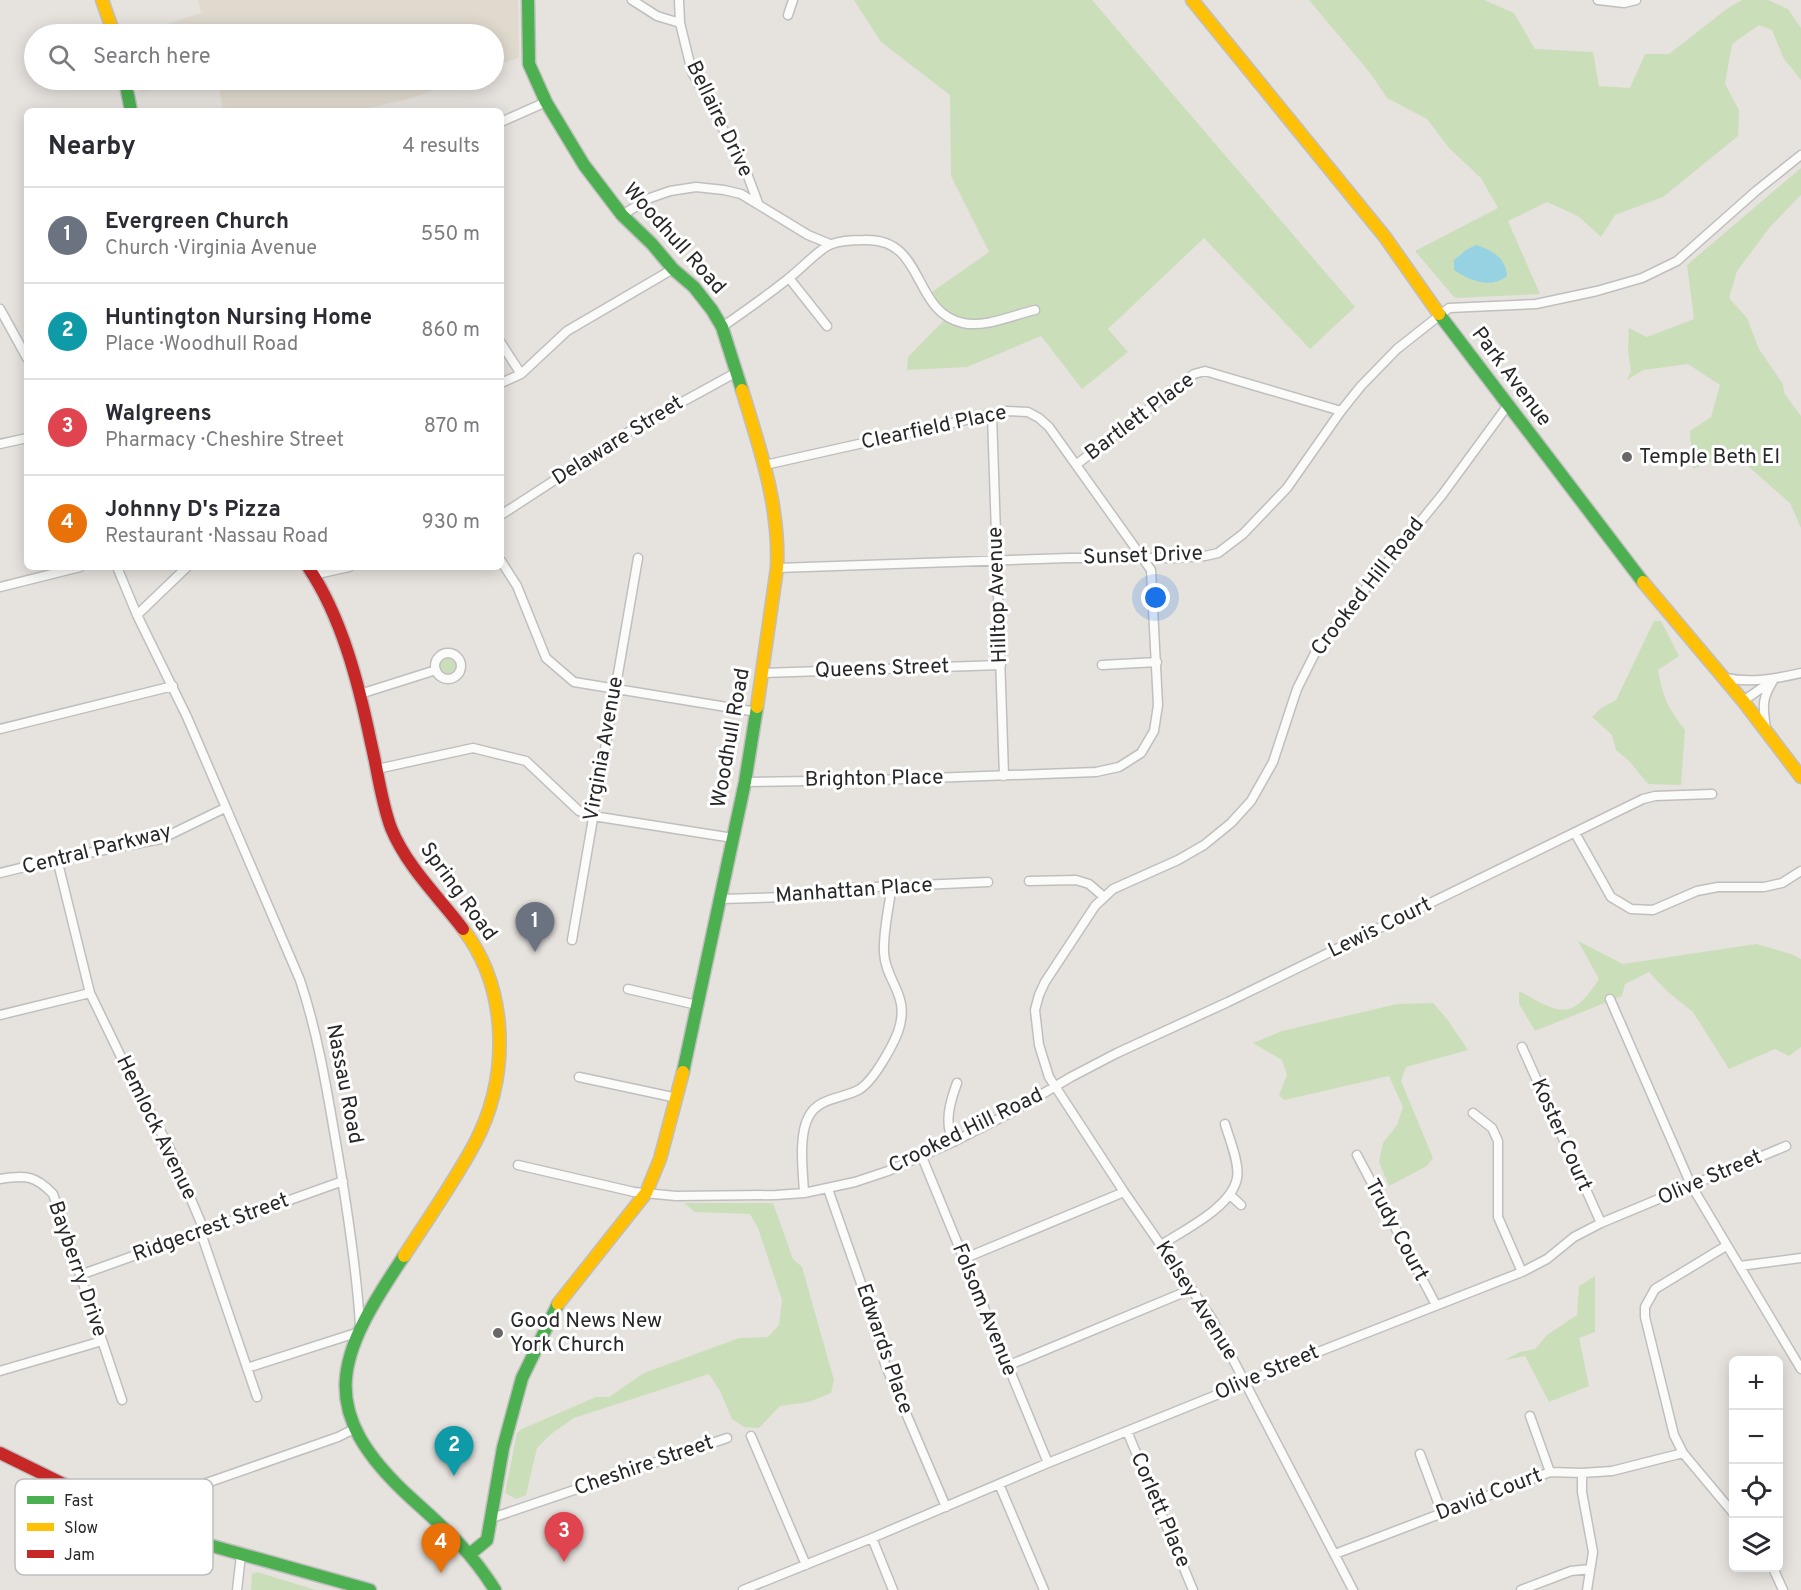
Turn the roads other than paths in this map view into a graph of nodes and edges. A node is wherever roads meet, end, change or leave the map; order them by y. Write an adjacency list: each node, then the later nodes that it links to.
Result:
1 (102, 0): 11 (main road)
2 (528, 0): 13 (main road, Woodhull Road)
3 (632, 0): 10 (street)
4 (679, 0): 10 (street, Bellaire Drive)
5 (793, 0): 9 (street)
6 (1192, 0): 24 (main road, Park Avenue)
7 (1598, 0): 8 (street)
8 (1636, 0)
9 (788, 15)
10 (680, 23): 17 (street, Bellaire Drive)
11 (110, 24)
12 (127, 90): 14 (main road)
13 (546, 102): 15 (street); 18 (main road, Woodhull Road)
14 (130, 108)
15 (504, 121)
16 (1801, 155): 24 (street, Sunset Drive)
17 (758, 203): 18 (street); 19 (street)
18 (622, 215): 20 (main road, Woodhull Road)
19 (831, 244): 21 (street); 23 (street)
20 (673, 269): 26 (main road, Woodhull Road); 30 (street)
21 (789, 278): 25 (street); 26 (street)
22 (0, 309): 28 (street)
23 (1035, 310)
24 (1440, 315): 32 (main road, Park Avenue); 33 (street, Sunset Drive)
25 (827, 326)
26 (722, 327): 29 (main road, Woodhull Road)
27 (504, 348): 30 (street)
28 (24, 353)
29 (737, 372): 38 (main road, Woodhull Road); 39 (street, Delaware Street)
30 (520, 374): 31 (street)
31 (504, 382)
32 (1508, 405): 57 (main road, Park Avenue); 81 (street, Crooked Hill Road)
33 (1341, 411): 37 (street, Bartlett Place); 40 (street, Sunset Drive)
34 (992, 414): 37 (street, Clearfield Place); 38 (street, Clearfield Place); 42 (street, Hilltop Avenue)
35 (24, 439): 36 (street)
36 (0, 444)
37 (1077, 464): 40 (street, Clearfield Place)
38 (765, 465): 44 (main road, Woodhull Road)
39 (504, 513)
40 (1142, 557): 42 (street, Sunset Drive); 51 (street, Clearfield Place)
41 (638, 558): 60 (street, Virginia Avenue)
42 (996, 560): 44 (street, Sunset Drive); 52 (street, Hilltop Avenue)
43 (504, 566): 60 (street)
44 (777, 568): 56 (main road, Woodhull Road)
45 (68, 570): 49 (street)
46 (118, 570): 50 (street, Nassau Road)
47 (184, 570): 50 (street)
48 (310, 571): 61 (main road, Spring Road)
49 (0, 587)
50 (137, 615): 59 (street, Nassau Road)
51 (1156, 662): 53 (street); 67 (street, Brighton Place)
52 (1001, 665): 56 (street, Queens Street); 67 (street, Hilltop Avenue)
53 (1102, 665)
54 (436, 670): 61 (street)
55 (1801, 673): 58 (street)
56 (763, 674): 63 (main road, Woodhull Road)
57 (1725, 678): 58 (street); 62 (main road, Park Avenue)
58 (1774, 679): 62 (street); 65 (street)
59 (173, 686): 64 (street); 71 (street, Nassau Road)
60 (615, 689): 63 (street); 72 (street, Virginia Avenue)
61 (360, 694): 66 (main road, Spring Road)
62 (1743, 701): 65 (main road, Park Avenue)
63 (757, 712): 69 (main road, Woodhull Road)
64 (0, 729)
65 (1766, 731): 68 (main road, Park Avenue)
66 (376, 769): 72 (street); 121 (main road, Spring Road)
67 (1004, 776): 69 (street, Brighton Place)
68 (1801, 777)
69 (745, 782): 74 (main road, Woodhull Road)
70 (1712, 794): 73 (street, Lewis Court)
71 (225, 808): 75 (street, Central Parkway); 102 (street, Nassau Road)
72 (592, 816): 74 (street); 83 (street, Virginia Avenue)
73 (1575, 833): 76 (street); 92 (street, Lewis Court)
74 (732, 838): 82 (main road, Woodhull Road)
75 (57, 859): 77 (street, Central Parkway); 85 (street, Hemlock Avenue)
76 (1801, 871)
77 (0, 873)
78 (1029, 881): 81 (street)
79 (988, 882): 80 (street, Manhattan Place)
80 (892, 885): 82 (street, Manhattan Place); 107 (street)
81 (1104, 897): 92 (street, Crooked Hill Road)
82 (721, 899): 87 (main road, Woodhull Road)
83 (572, 940)
84 (628, 989): 87 (street)
85 (90, 993): 88 (street); 111 (street, Hemlock Avenue)
86 (1610, 999): 103 (street)
87 (697, 1005): 93 (main road, Woodhull Road)
88 (0, 1015)
89 (1522, 1047): 110 (street, Koster Court)
90 (579, 1077): 93 (street)
91 (957, 1083): 96 (street)
92 (1055, 1087): 96 (street, Crooked Hill Road); 105 (street, Kelsey Avenue)
93 (677, 1098): 106 (main road, Woodhull Road)
94 (1473, 1113): 117 (street)
95 (1225, 1124): 108 (street)
96 (953, 1142): 99 (street, Crooked Hill Road)
97 (1786, 1146): 103 (street, Olive Street)
98 (1357, 1155): 120 (street, Trudy Court)
99 (922, 1156): 104 (street, Crooked Hill Road); 115 (street, Folsom Avenue)
100 (518, 1165): 106 (street, Crooked Hill Road)
101 (0, 1179): 118 (street, Bayberry Drive)
102 (343, 1181): 111 (street, Ridgecrest Street); 121 (street, Nassau Road)
103 (1691, 1185): 110 (street, Olive Street); 113 (street)
104 (828, 1189): 107 (street, Crooked Hill Road); 144 (street, Edwards Place)
105 (1124, 1192): 112 (street, Kelsey Avenue); 115 (street)
106 (646, 1193): 107 (street, Crooked Hill Road); 147 (main road, Woodhull Road)
107 (804, 1193)
108 (1230, 1195): 109 (street); 112 (street)
109 (1241, 1205)
110 (1601, 1223): 117 (street, Olive Street)
111 (202, 1232): 118 (street, Ridgecrest Street); 124 (street, Hemlock Avenue)
112 (1161, 1245): 119 (street, Kelsey Avenue)
113 (1726, 1246): 116 (street); 137 (street)
114 (1801, 1258): 116 (street)
115 (963, 1259): 123 (street, Folsom Avenue)
116 (1740, 1266): 125 (street)
117 (1522, 1272): 120 (street, Olive Street)
118 (80, 1275): 122 (street, Bayberry Drive)
119 (1192, 1289): 123 (street); 127 (street, Kelsey Avenue)
120 (1436, 1305): 127 (street, Olive Street)
121 (358, 1329): 124 (street); 131 (main road, Nassau Road)
122 (102, 1341): 126 (street); 129 (street, Bayberry Drive)
123 (1007, 1366): 138 (street, Folsom Avenue)
124 (247, 1368): 128 (street, Hemlock Avenue)
125 (1801, 1369)
126 (0, 1371)
127 (1246, 1383): 132 (street, Olive Street); 151 (street, Kelsey Avenue)
128 (257, 1397)
129 (122, 1400)
130 (1530, 1416): 139 (street)
131 (354, 1429): 142 (street); 150 (main road, Nassau Road)
132 (1127, 1431): 138 (street, Olive Street); 162 (street, Corlett Place)
133 (750, 1436): 153 (street)
134 (727, 1438): 147 (street, Cheshire Street)
135 (0, 1453): 141 (main road)
136 (1420, 1454): 146 (street)
137 (1683, 1454): 140 (street, David Court); 145 (street)
138 (1048, 1463): 143 (street, Olive Street)
139 (1551, 1472): 140 (street, David Court); 146 (street, David Court)
140 (1582, 1473): 154 (street)
141 (52, 1479)
142 (213, 1480)
143 (999, 1484): 144 (street, Olive Street); 161 (street)
144 (946, 1507): 148 (street, Olive Street)
145 (1729, 1508)
146 (1442, 1513): 151 (street, David Court)
147 (492, 1518): 150 (main road, Woodhull Road)
148 (872, 1538): 153 (street, Olive Street); 160 (street)
149 (213, 1546): 152 (main road)
150 (470, 1554): 158 (main road, Nassau Road)
151 (1335, 1554): 163 (street, Kelsey Avenue)
152 (242, 1555): 156 (street); 157 (main road)
153 (806, 1565): 159 (street, Olive Street)
154 (1590, 1569): 164 (street); 165 (street)
155 (1775, 1572): 166 (street)
156 (237, 1590)
157 (370, 1590)
158 (495, 1590)
159 (743, 1590)
160 (893, 1590)
161 (1044, 1590)
162 (1193, 1590)
163 (1353, 1590)
164 (1521, 1590)
165 (1587, 1590)
166 (1783, 1590)

